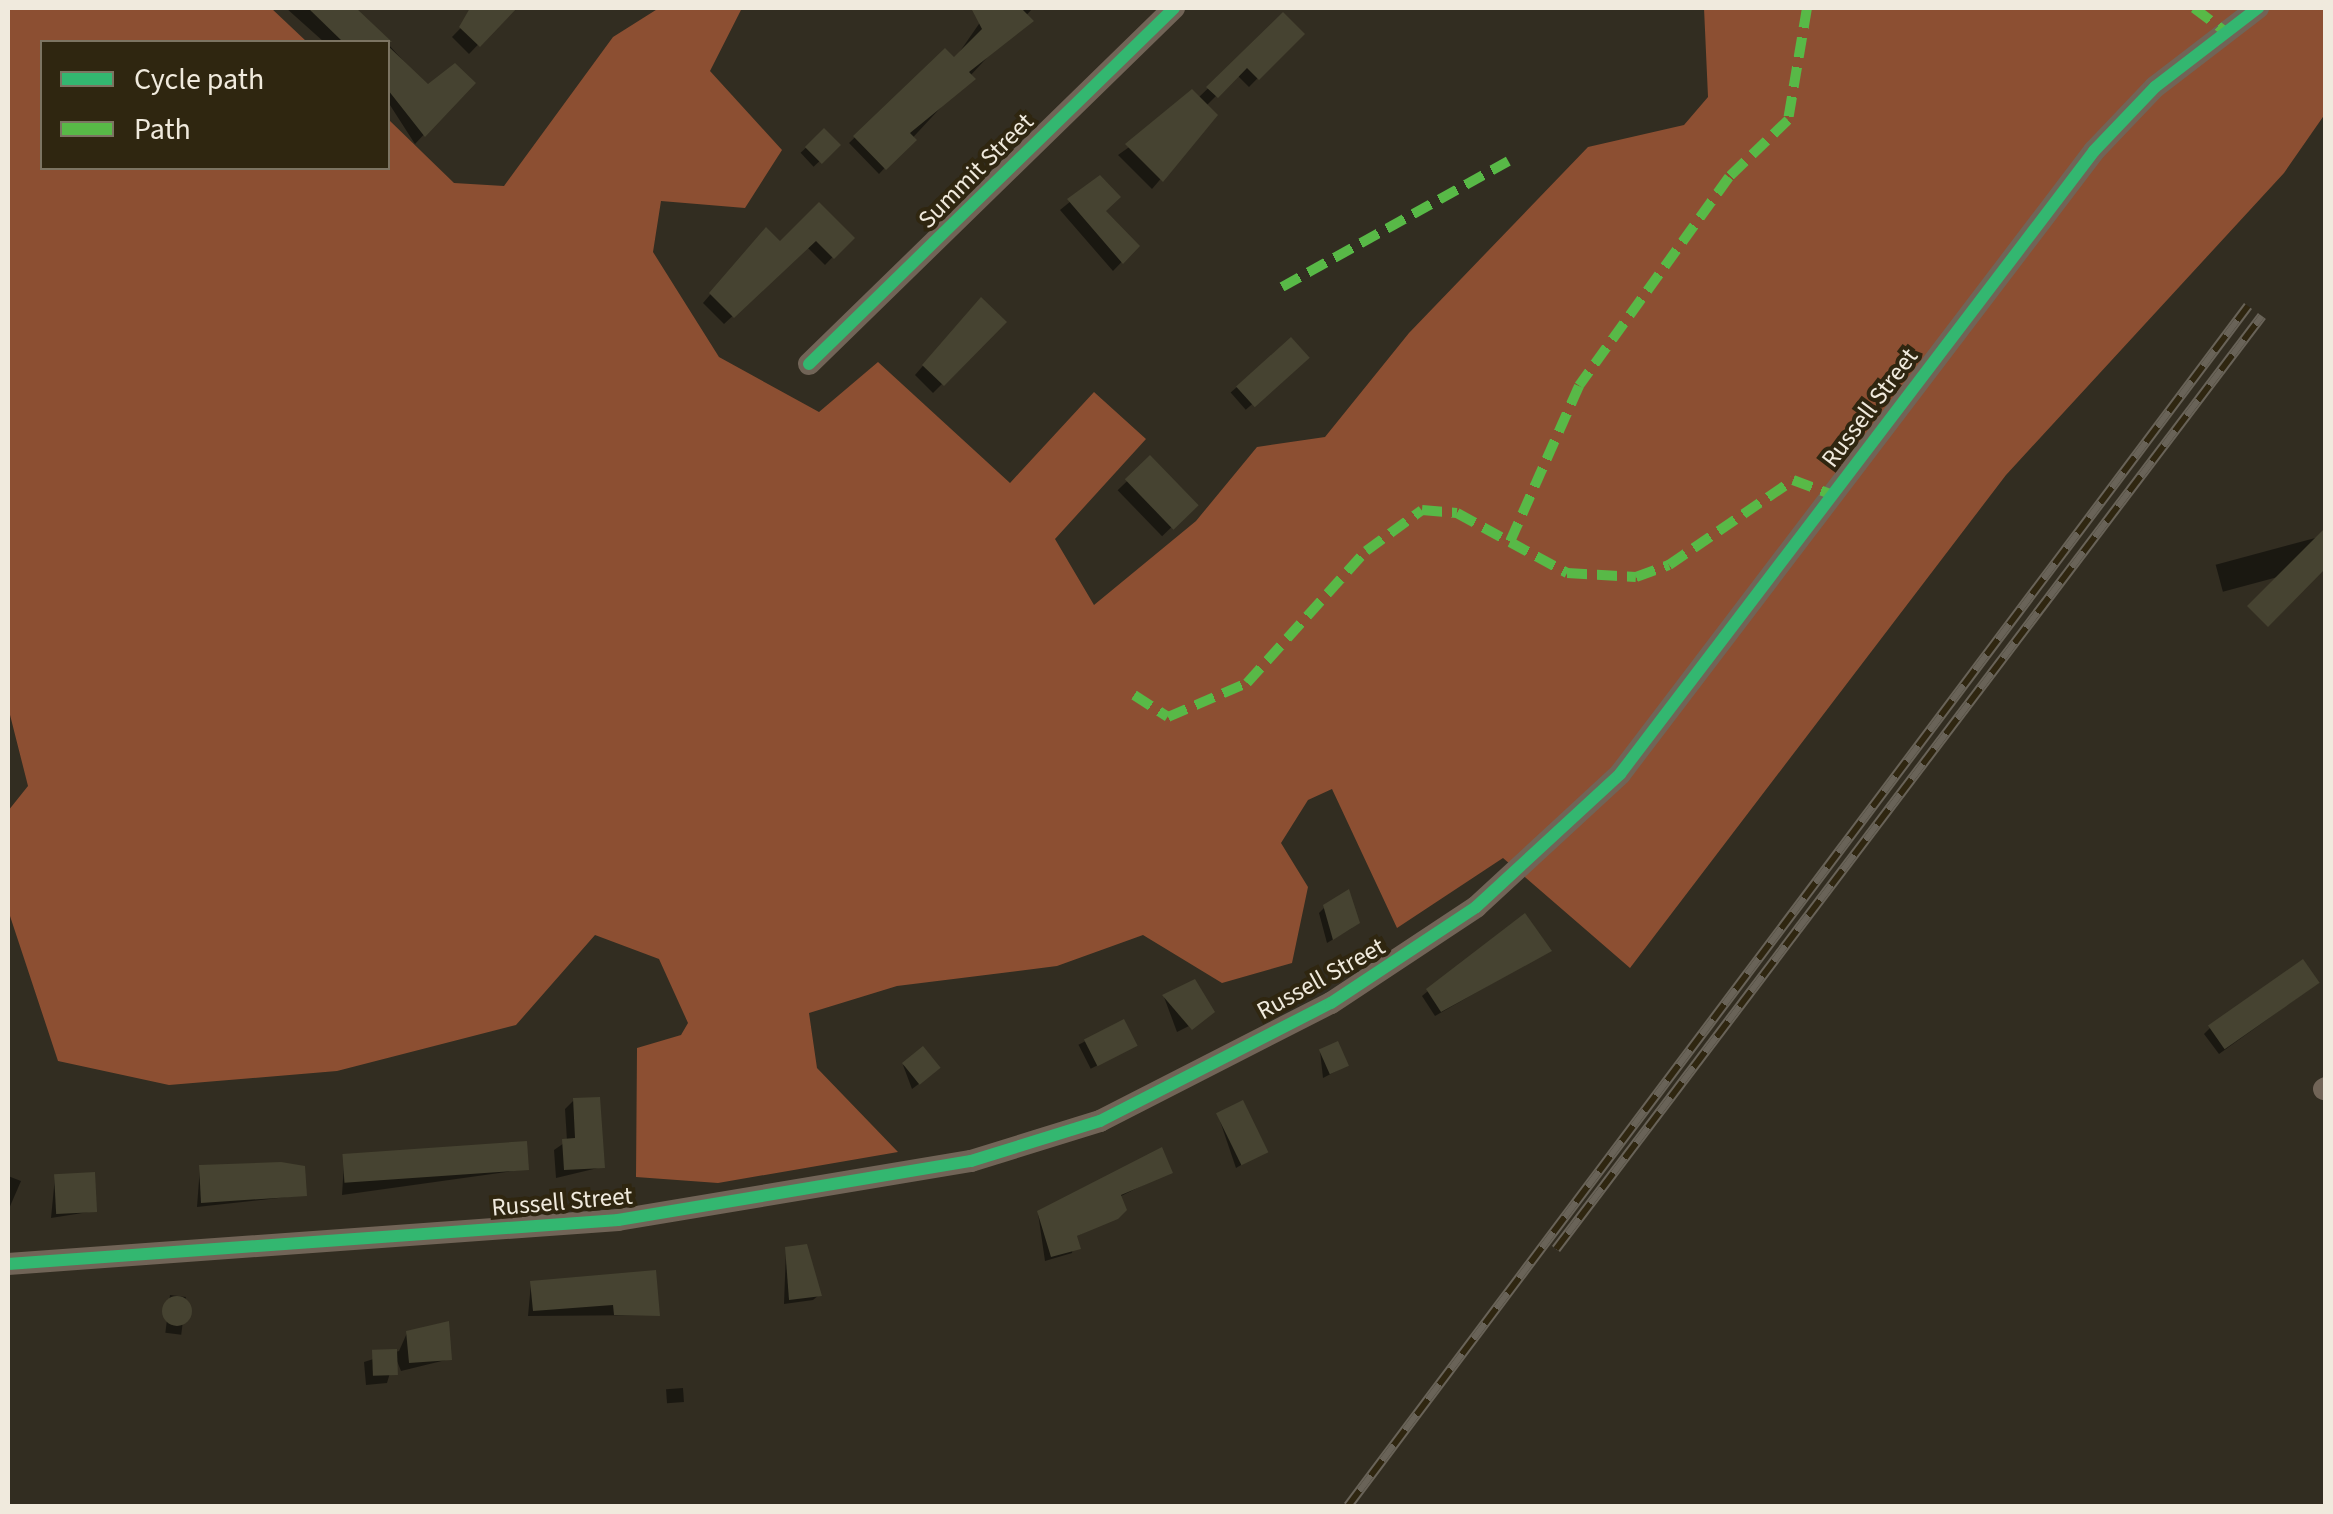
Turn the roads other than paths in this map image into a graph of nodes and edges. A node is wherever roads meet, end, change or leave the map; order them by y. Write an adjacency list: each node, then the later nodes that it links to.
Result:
1 (1174, 8): 3 (street, Summit Street)
2 (2258, 8): 4 (street, Russell Street)
3 (809, 364)
4 (8, 1264)

